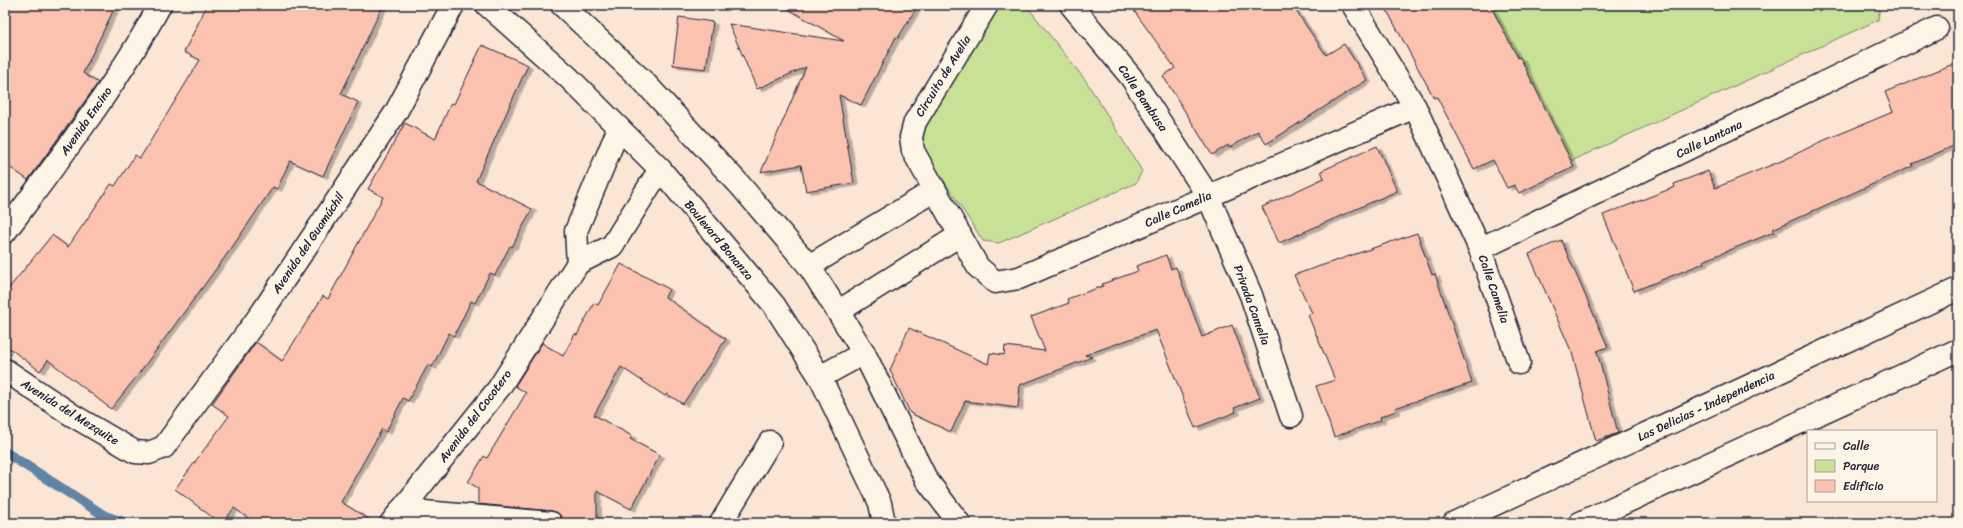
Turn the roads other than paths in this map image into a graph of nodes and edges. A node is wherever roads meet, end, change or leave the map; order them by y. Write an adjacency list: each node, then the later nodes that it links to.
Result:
1 (160, 5): 14 (street, Avenida Encino)
2 (453, 5): 28 (street, Avenida del Guamúchil)
3 (487, 5): 10 (street, Boulevard Bonanza)
4 (562, 5): 18 (street)
5 (987, 5): 12 (street, Circuito de Avelia)
6 (1071, 5): 13 (street, Calle Bambusa)
7 (1353, 5): 9 (street, Calle Camelia)
8 (1937, 28): 16 (street, Calle Lantana)
9 (1414, 107): 13 (street, Calle Camelia); 16 (street, Calle Camelia)
10 (619, 128): 11 (street, Boulevard Bonanza); 17 (street)
11 (660, 170): 17 (street); 25 (street, Boulevard Bonanza)
12 (935, 190): 15 (street, Circuito de Avelia); 18 (street)
13 (1208, 196): 15 (street, Calle Camelia); 26 (street, Privada Camelia)
14 (5, 232)
15 (960, 235): 20 (street)
16 (1480, 249): 23 (street, Calle Camelia)
17 (578, 263): 29 (street, Avenida del Cocotero)
18 (809, 266): 20 (street)
19 (1958, 289): 34 (street, Las Delicias - Independencia)
20 (839, 311): 22 (street)
21 (1958, 350): 35 (street)
22 (864, 352): 25 (street); 33 (street)
23 (1519, 363)
24 (5, 370): 28 (street, Avenida del Mezquite)
25 (820, 377): 32 (street, Boulevard Bonanza)
26 (1290, 416)
27 (770, 442): 31 (street)
28 (135, 452)
29 (396, 517): 30 (street)
30 (551, 523)
31 (721, 523)
32 (884, 523)
33 (959, 523)
34 (1454, 523)
35 (1580, 523)

